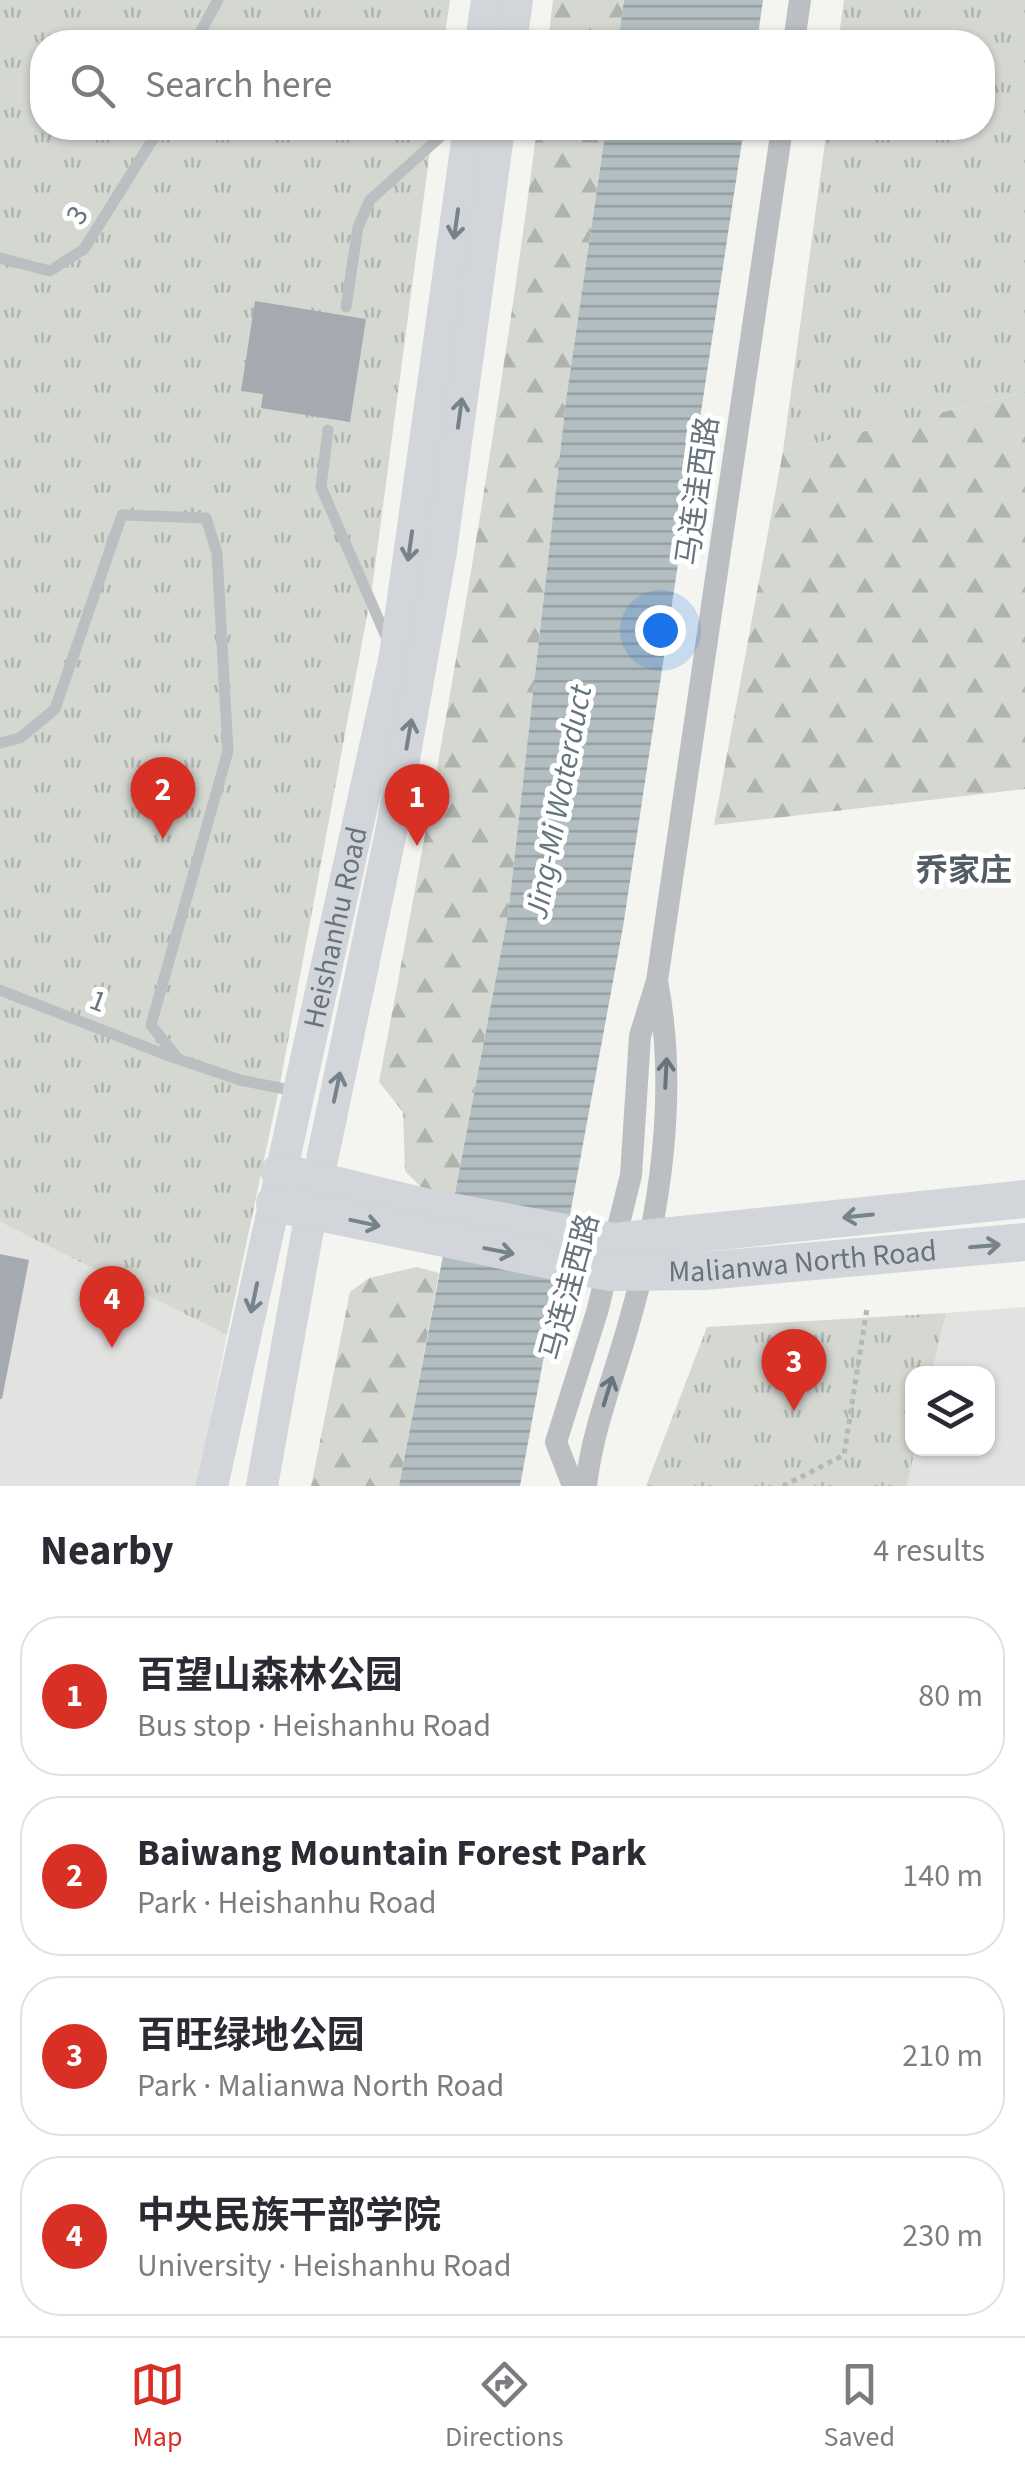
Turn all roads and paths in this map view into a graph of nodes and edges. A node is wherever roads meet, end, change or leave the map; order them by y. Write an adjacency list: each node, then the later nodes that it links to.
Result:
1 (218, 0): 5 (lane)
2 (487, 0): 6 (main road)
3 (517, 0): 7 (main road)
4 (800, 0): 8 (street)
5 (202, 30)
6 (483, 30)
7 (513, 30)
8 (796, 30)
9 (152, 140): 14 (lane, 3 / 3)
10 (437, 140): 15 (lane)
11 (467, 140): 17 (main road, Heishanhu Road, one-way to 17)
12 (497, 140): 23 (main road, Heishanhu Road, one-way to 12)
13 (780, 140): 19 (street, 马连洼西路)
14 (0, 258)
15 (346, 307)
16 (328, 430): 17 (lane)
17 (395, 656): 22 (main road, Heishanhu Road)
18 (0, 744): 21 (lane)
19 (657, 981): 26 (street, 马连洼西路); 26 (street, 马连洼西路, one-way to 19)
20 (0, 990): 21 (lane, 1 / 1)
21 (178, 1059): 22 (lane, 1)
22 (299, 1092): 23 (main road, Heishanhu Road)
23 (296, 1192): 26 (main road); 28 (main road, Heishanhu Road, one-way to 28); 29 (main road, Heishanhu Road)
24 (1025, 1199): 26 (main road, Malianwa North Road, one-way to 26)
25 (1025, 1242): 26 (main road, Malianwa North Road, one-way to 25)
26 (612, 1255): 30 (street, 马连洼西路); 31 (street, 马连洼西路, one-way to 26)
27 (867, 1308): 32 (path)
28 (212, 1486)
29 (262, 1486)
30 (573, 1486)
31 (586, 1486)
32 (785, 1486)

